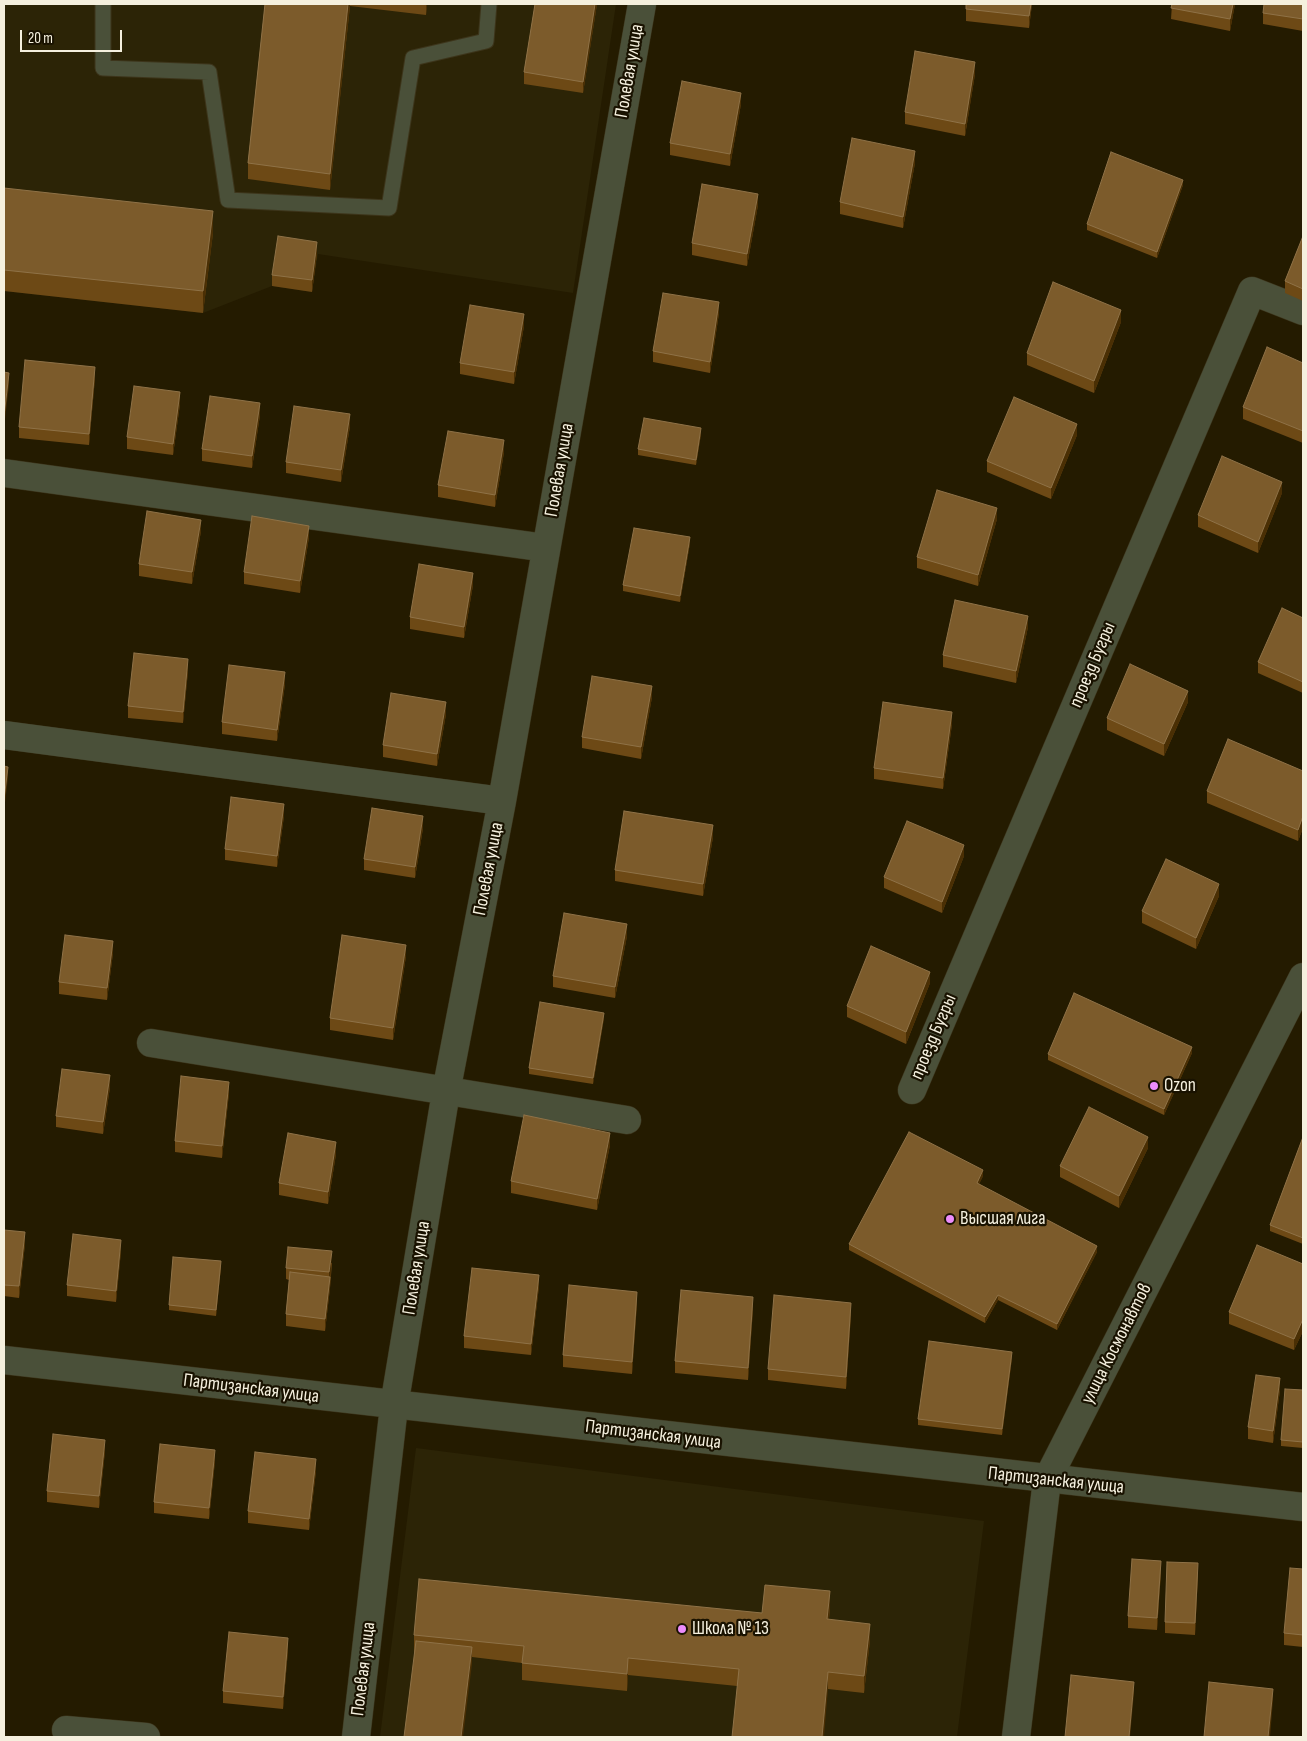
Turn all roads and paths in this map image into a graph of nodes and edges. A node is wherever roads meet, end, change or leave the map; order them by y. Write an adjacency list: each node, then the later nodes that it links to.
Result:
1 (103, 4): 2 (lane)
2 (489, 4)
3 (642, 4): 6 (street, Полевая улица)
4 (1303, 311): 11 (street, проезд Бугры)
5 (4, 474): 6 (street)
6 (546, 548): 8 (street, Полевая улица)
7 (4, 735): 8 (street)
8 (502, 802): 12 (street, Полевая улица)
9 (1301, 989): 16 (street, улица Космонавтов)
10 (151, 1043): 12 (street)
11 (912, 1090)
12 (446, 1092): 13 (street); 15 (street, Полевая улица)
13 (627, 1120)
14 (4, 1360): 15 (street, Партизанская улица)
15 (394, 1406): 16 (street, Партизанская улица); 20 (street, Полевая улица)
16 (1047, 1480): 17 (street, Партизанская улица); 21 (street, улица Космонавтов)
17 (1303, 1507)
18 (66, 1730): 19 (street)
19 (146, 1737)
20 (356, 1737)
21 (1016, 1737)

